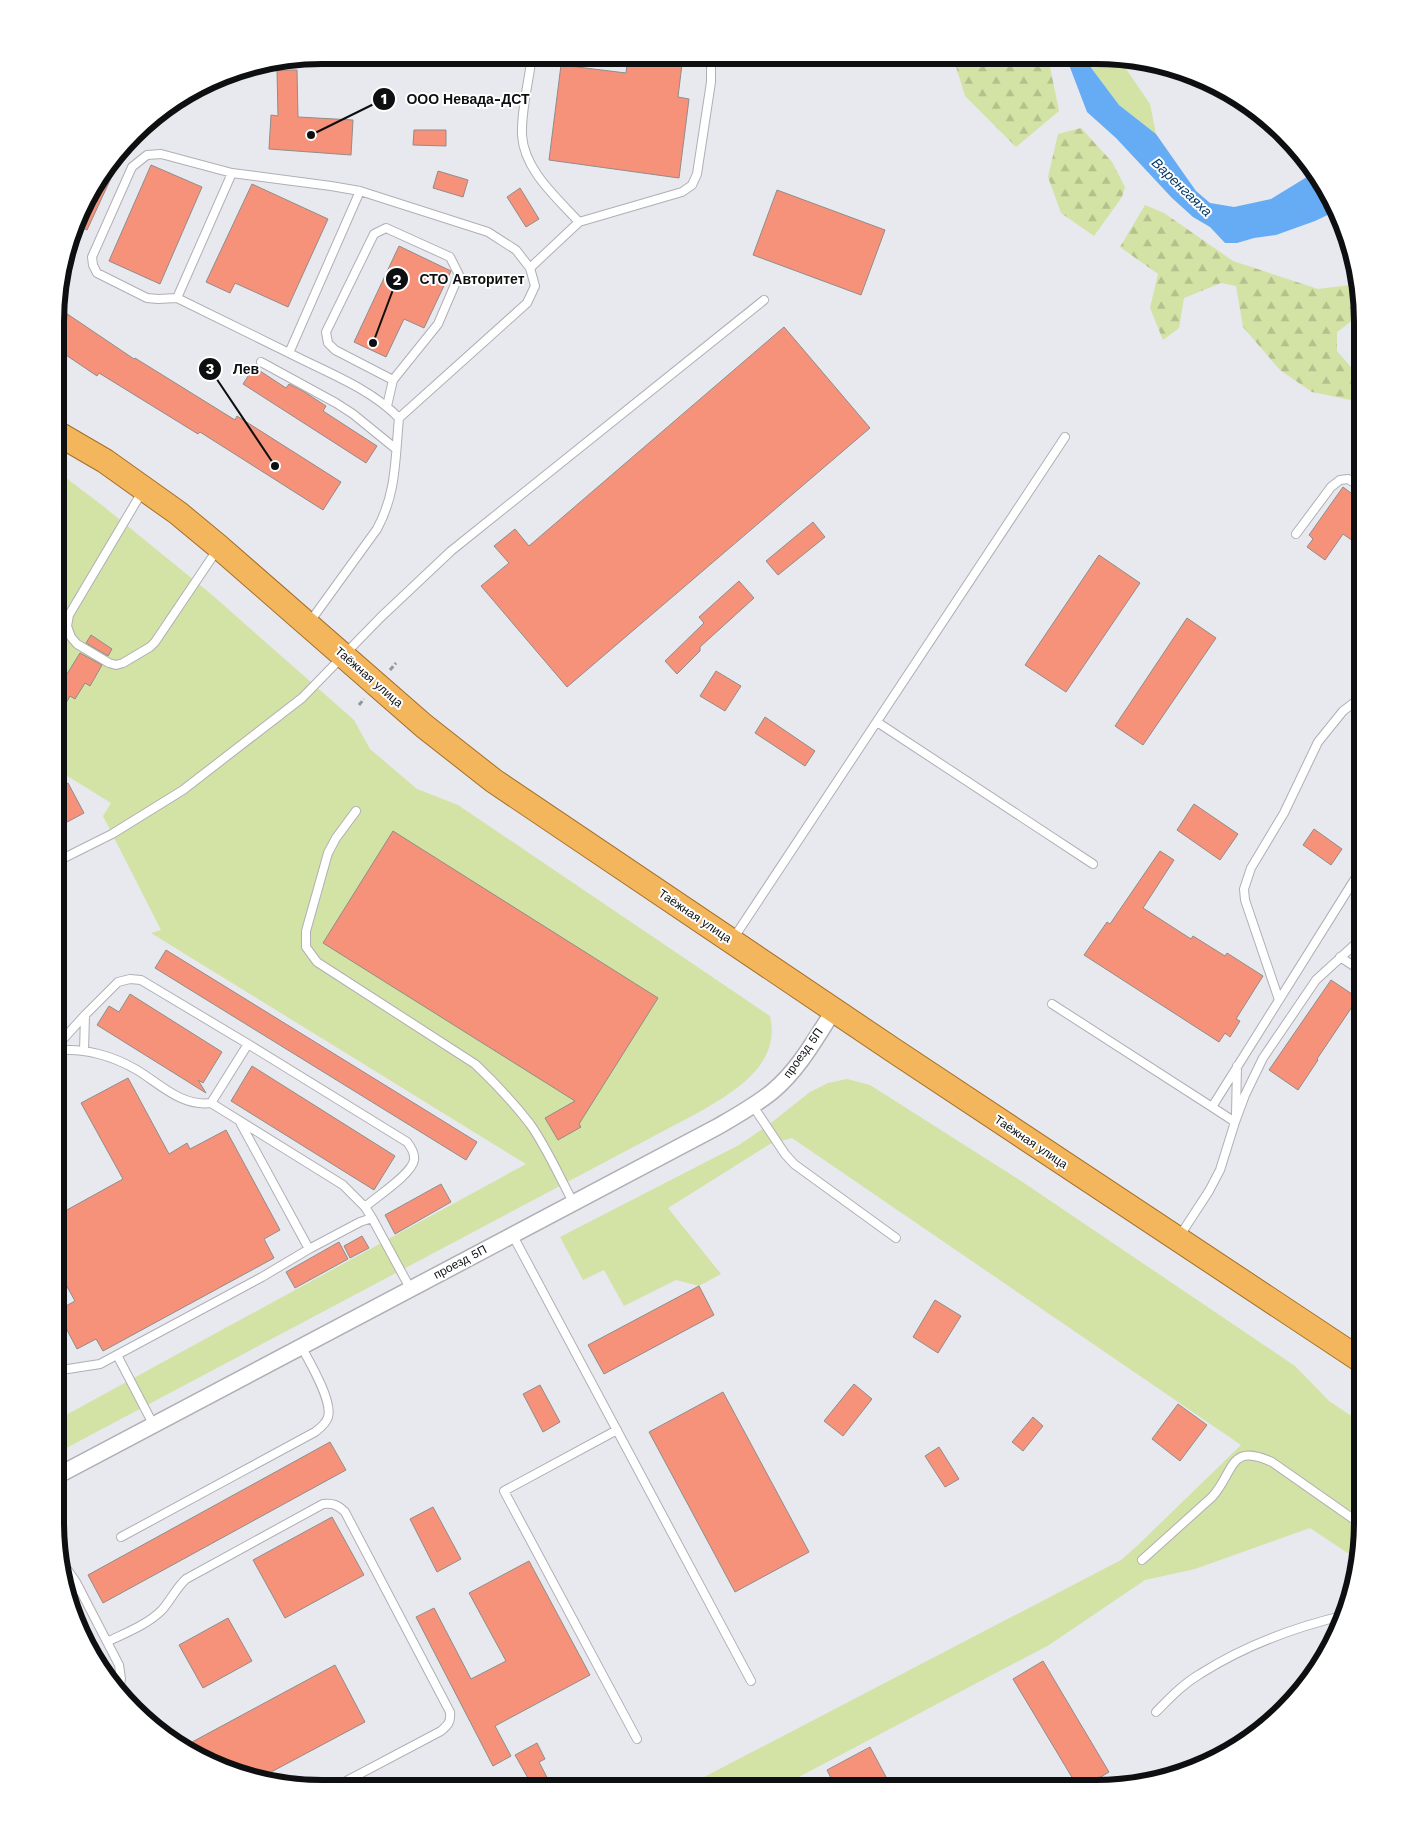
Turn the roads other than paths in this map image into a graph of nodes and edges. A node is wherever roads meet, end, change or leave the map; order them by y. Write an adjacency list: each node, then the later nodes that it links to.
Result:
1 (531, 64): 5 (lane)
2 (710, 64): 5 (lane)
3 (232, 173): 4 (lane); 7 (lane); 7 (lane)
4 (360, 191): 6 (lane); 9 (lane)
5 (579, 222): 6 (lane)
6 (530, 268): 13 (lane)
7 (177, 298): 9 (lane)
8 (764, 300): 22 (lane)
9 (289, 353): 12 (lane)
10 (261, 362): 16 (lane)
11 (393, 380): 11 (lane); 12 (lane)
12 (387, 406): 13 (lane)
13 (399, 418): 16 (lane)
14 (64, 437): 18 (highway, Таёжная улица)
15 (1065, 437): 24 (lane)
16 (396, 449): 21 (lane)
17 (1354, 483): 19 (lane)
18 (145, 488): 20 (highway, Таёжная улица); 20 (lane)
19 (1296, 534)
20 (219, 547): 21 (highway, Таёжная улица)
21 (308, 624): 22 (highway, Таёжная улица)
22 (343, 655): 26 (lane); 29 (highway, Таёжная улица)
23 (1354, 703): 33 (lane)
24 (877, 722): 27 (lane); 29 (lane)
25 (356, 811): 47 (lane)
26 (64, 858)
27 (1093, 864)
28 (1354, 880): 33 (lane)
29 (732, 941): 35 (highway, Таёжная улица)
30 (1354, 945): 31 (lane)
31 (1340, 957): 32 (lane); 46 (lane)
32 (1354, 966)
33 (1278, 1000): 41 (lane)
34 (1052, 1004): 44 (lane)
35 (834, 1010): 43 (street, проезд 5П); 52 (highway, Таёжная улица)
36 (85, 1015): 37 (lane); 38 (lane); 40 (lane)
37 (64, 1038)
38 (248, 1044): 42 (lane); 48 (lane)
39 (64, 1050): 40 (lane)
40 (84, 1051): 42 (lane)
41 (1238, 1065): 44 (lane); 46 (lane)
42 (211, 1103): 45 (lane)
43 (753, 1106): 47 (street, проезд 5П); 51 (lane)
44 (1212, 1107): 46 (lane)
45 (240, 1122): 48 (lane); 53 (lane)
46 (1235, 1122): 52 (lane)
47 (573, 1202): 50 (street, проезд 5П)
48 (365, 1207): 49 (lane)
49 (372, 1218): 53 (lane); 54 (lane)
50 (512, 1234): 54 (street, проезд 5П); 60 (lane)
51 (896, 1238)
52 (1178, 1239): 57 (highway, Таёжная улица)
53 (309, 1249): 56 (lane)
54 (410, 1288): 55 (street, проезд 5П)
55 (301, 1346): 59 (street, проезд 5П); 63 (lane)
56 (117, 1356): 58 (lane); 59 (lane)
57 (1354, 1356)
58 (64, 1370)
59 (153, 1424): 61 (street, проезд 5П)
60 (617, 1430): 70 (lane); 73 (lane)
61 (64, 1472)
62 (1354, 1518): 64 (lane)
63 (121, 1537)
64 (1142, 1560)
65 (69, 1573): 66 (lane)
66 (78, 1587): 67 (lane); 69 (lane)
67 (74, 1591)
68 (1336, 1618): 72 (lane)
69 (107, 1642): 71 (lane); 74 (lane)
70 (750, 1681)
71 (120, 1683)
72 (1156, 1712)
73 (637, 1738)
74 (348, 1780)

